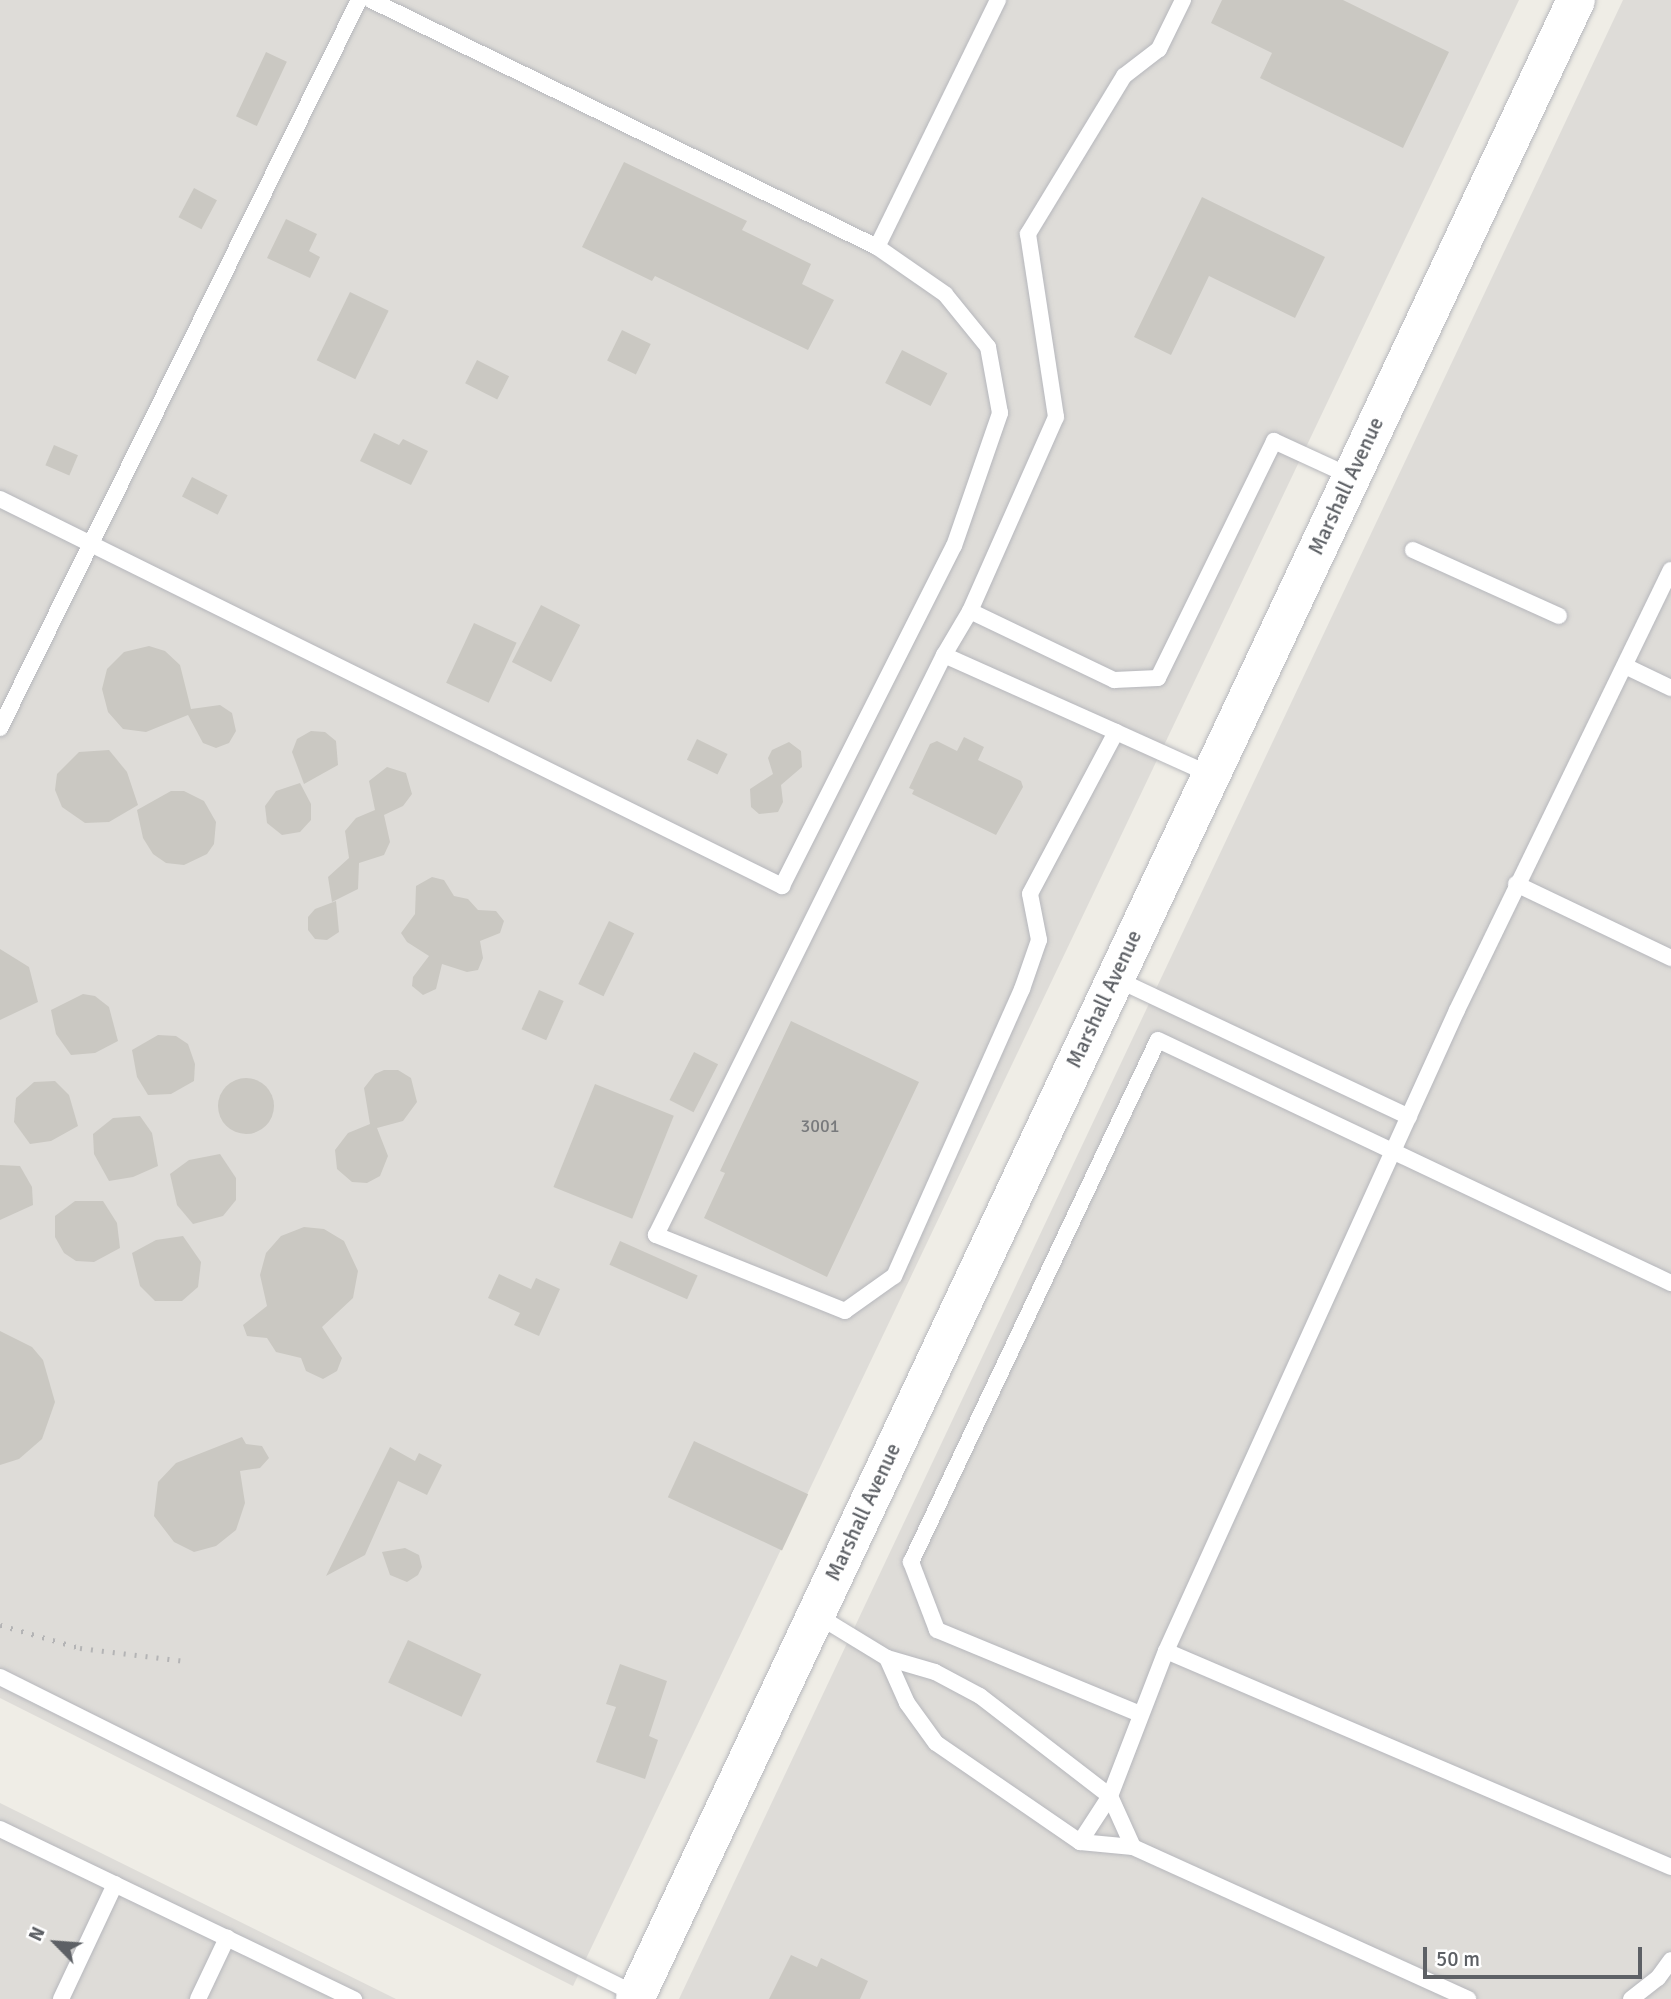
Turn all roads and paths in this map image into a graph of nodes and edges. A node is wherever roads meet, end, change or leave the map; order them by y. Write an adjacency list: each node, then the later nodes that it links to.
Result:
1 (359, 0): 9 (lane)
2 (371, 0): 6 (lane)
3 (999, 0): 6 (lane)
4 (1183, 0): 12 (lane)
5 (1576, 0): 7 (street, Marshall Avenue)
6 (877, 247): 9 (lane)
7 (1350, 476): 12 (lane); 19 (street, Marshall Avenue)
8 (0, 499): 9 (lane)
9 (88, 543): 17 (lane)
10 (1413, 550): 13 (lane)
11 (1671, 570): 15 (lane)
12 (970, 611): 14 (lane)
13 (1559, 616)
14 (944, 655): 18 (lane); 18 (lane)
15 (1625, 666): 16 (lane); 20 (lane)
16 (1671, 688)
17 (0, 727)
18 (1116, 732): 19 (lane)
19 (1209, 774): 22 (street, Marshall Avenue)
20 (1516, 884): 21 (lane); 23 (lane)
21 (1671, 958)
22 (1114, 978): 23 (lane); 26 (street, Marshall Avenue)
23 (1409, 1117): 24 (lane)
24 (1393, 1151): 25 (lane); 27 (lane); 30 (lane)
25 (1671, 1283)
26 (815, 1614): 28 (lane); 40 (street, Marshall Avenue)
27 (1166, 1651): 30 (lane); 35 (lane)
28 (887, 1658): 31 (lane); 33 (lane)
29 (0, 1677): 40 (lane)
30 (1140, 1714): 31 (lane)
31 (1110, 1796): 33 (lane); 34 (lane)
32 (0, 1829): 36 (lane)
33 (1080, 1842): 34 (lane)
34 (1133, 1847): 43 (lane)
35 (1671, 1867)
36 (115, 1884): 37 (lane); 41 (lane)
37 (227, 1938): 39 (lane); 42 (lane)
38 (1671, 1960): 44 (lane)
39 (346, 1997)
40 (636, 1997)
41 (61, 1999)
42 (198, 1999)
43 (1468, 1999)
44 (1631, 1999)

